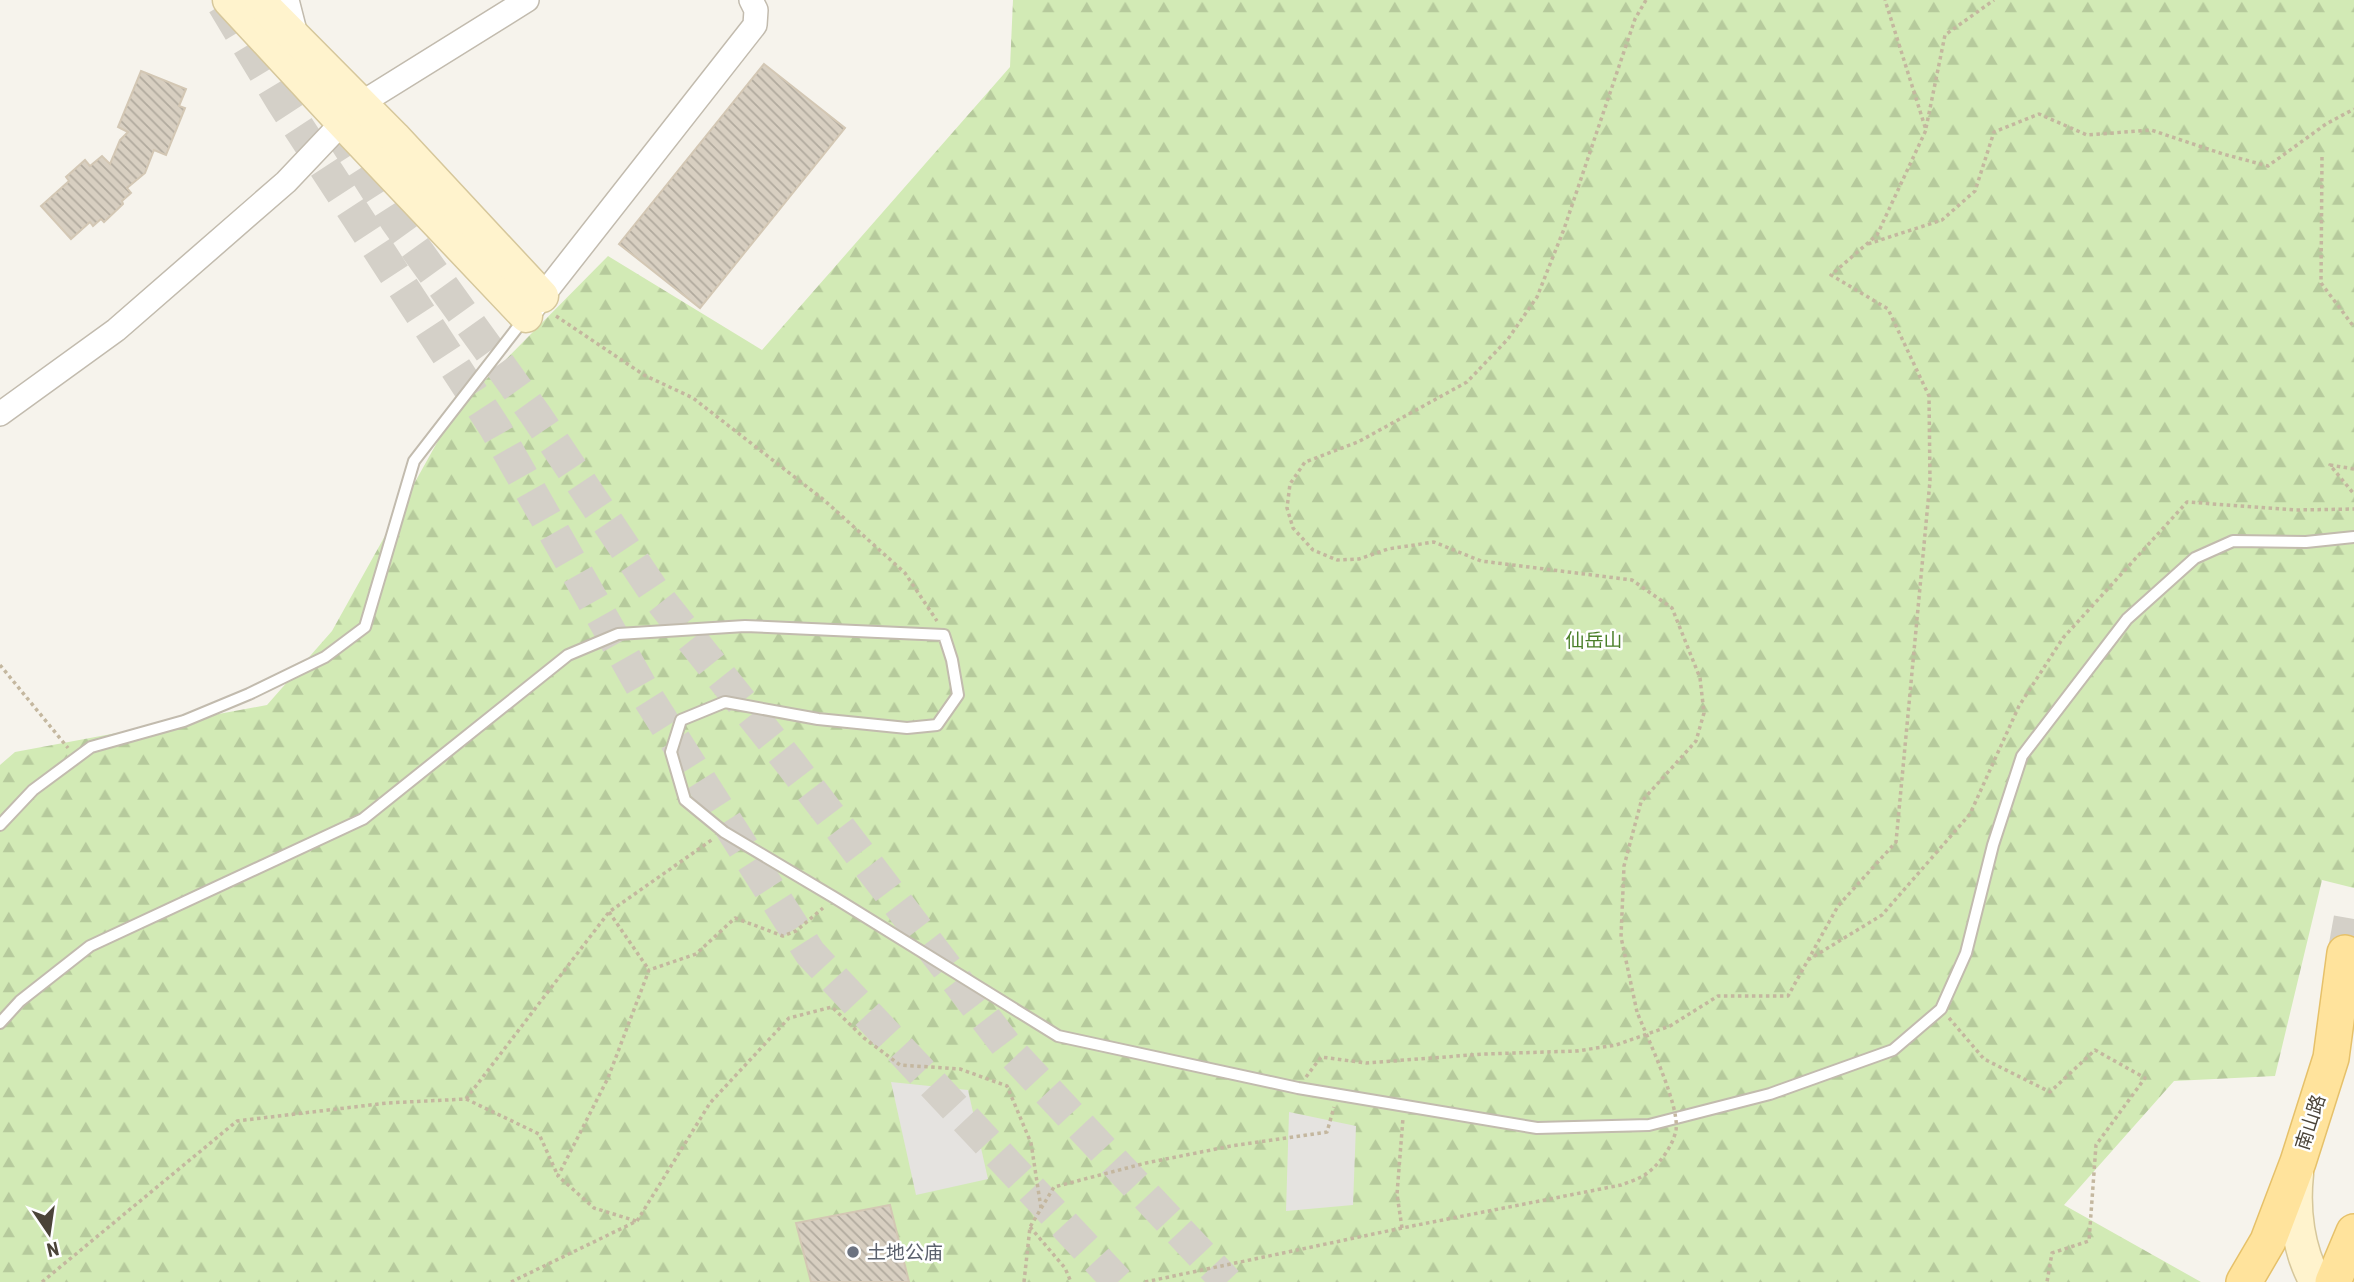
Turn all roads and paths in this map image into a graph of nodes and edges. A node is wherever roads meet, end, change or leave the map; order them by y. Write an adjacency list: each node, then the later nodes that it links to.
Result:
1 (229, 0): 11 (street)
2 (261, 0): 9 (street)
3 (287, 0): 9 (street)
4 (527, 0): 11 (street)
5 (751, 0): 15 (street)
6 (1646, 0): 42 (path, bridge)
7 (1885, 0): 12 (path)
8 (1994, 0): 12 (path)
9 (297, 39): 11 (street)
10 (2354, 109): 14 (path)
11 (351, 114): 15 (street); 17 (street)
12 (1926, 130): 14 (path)
13 (2322, 157): 16 (path)
14 (1866, 244): 33 (path)
15 (535, 305): 21 (path); 23 (lane)
16 (2354, 327)
17 (0, 414)
18 (2354, 469): 19 (path)
19 (2354, 494)
20 (2354, 537): 30 (lane)
21 (944, 635): 25 (lane); 31 (lane)
22 (0, 665): 23 (path)
23 (76, 758): 24 (lane)
24 (0, 825)
25 (724, 832): 26 (lane); 27 (path)
26 (835, 898): 29 (path); 33 (lane)
27 (609, 912): 29 (path); 35 (path)
28 (2345, 953): 32 (main road, 南山路)
29 (649, 970): 38 (path)
30 (1941, 1009): 36 (lane); 49 (path)
31 (0, 1023)
32 (2342, 1060): 37 (main road, 南山路)
33 (1298, 1088): 34 (lane)
34 (1338, 1095): 36 (lane); 39 (path)
35 (466, 1100): 38 (path); 44 (path)
36 (1404, 1106): 42 (path)
37 (2298, 1162): 50 (main road, 南山路); 51 (street)
38 (558, 1176): 40 (path)
39 (1041, 1208): 40 (path); 41 (path)
40 (638, 1221): 45 (path)
41 (1030, 1227): 46 (path); 47 (path)
42 (1402, 1227): 48 (path, bridge)
43 (2354, 1232): 52 (main road)
44 (42, 1282)
45 (511, 1282)
46 (1024, 1282)
47 (1070, 1282)
48 (1145, 1282)
49 (2046, 1282)
50 (2244, 1282)
51 (2316, 1282)
52 (2333, 1282)

